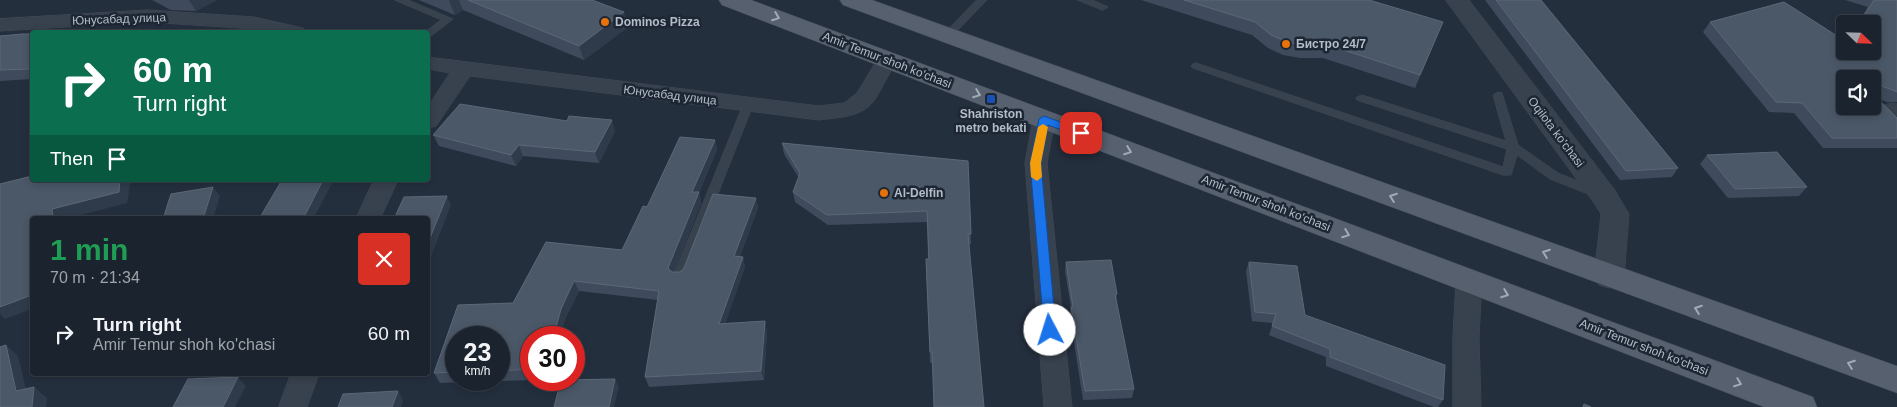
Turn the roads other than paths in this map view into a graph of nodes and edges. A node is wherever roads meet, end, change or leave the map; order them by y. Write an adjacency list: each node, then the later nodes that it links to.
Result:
1 (400, 0): 10 (lane)
2 (730, 0): 12 (main road, Amir Temur shoh ko'chasi, one-way to 12)
3 (851, 0): 11 (main road)
4 (982, 0): 11 (lane)
5 (1083, 0): 7 (lane)
6 (1458, 0): 23 (street, Oqilota ko'chasi)
7 (1103, 7)
8 (0, 25): 9 (street, Юнусабад улица)
9 (287, 30)
10 (430, 32)
11 (948, 35): 26 (main road, one-way to 11)
12 (887, 60): 18 (street, Юнусабад улица); 20 (main road, Amir Temur shoh ko'chasi, one-way to 20)
13 (430, 63): 15 (street, Юнусабад улица)
14 (1196, 66): 21 (lane)
15 (464, 69): 18 (street, Юнусабад улица); 19 (street)
16 (1498, 96): 21 (lane)
17 (1361, 98): 21 (lane)
18 (748, 105): 25 (lane)
19 (430, 118)
20 (1044, 119): 27 (main road, Amir Temur shoh ko'chasi, one-way to 27); 31 (street)
21 (1514, 147): 23 (lane)
22 (385, 182): 24 (street)
23 (1604, 196): 26 (street, Oqilota ko'chasi)
24 (369, 216)
25 (680, 277)
26 (1610, 277): 29 (main road, one-way to 26)
27 (1469, 280): 32 (street); 33 (main road, Amir Temur shoh ko'chasi, one-way to 33)
28 (304, 376): 30 (street)
29 (1897, 380)
30 (293, 407)
31 (1058, 407)
32 (1467, 407)
33 (1802, 407)

